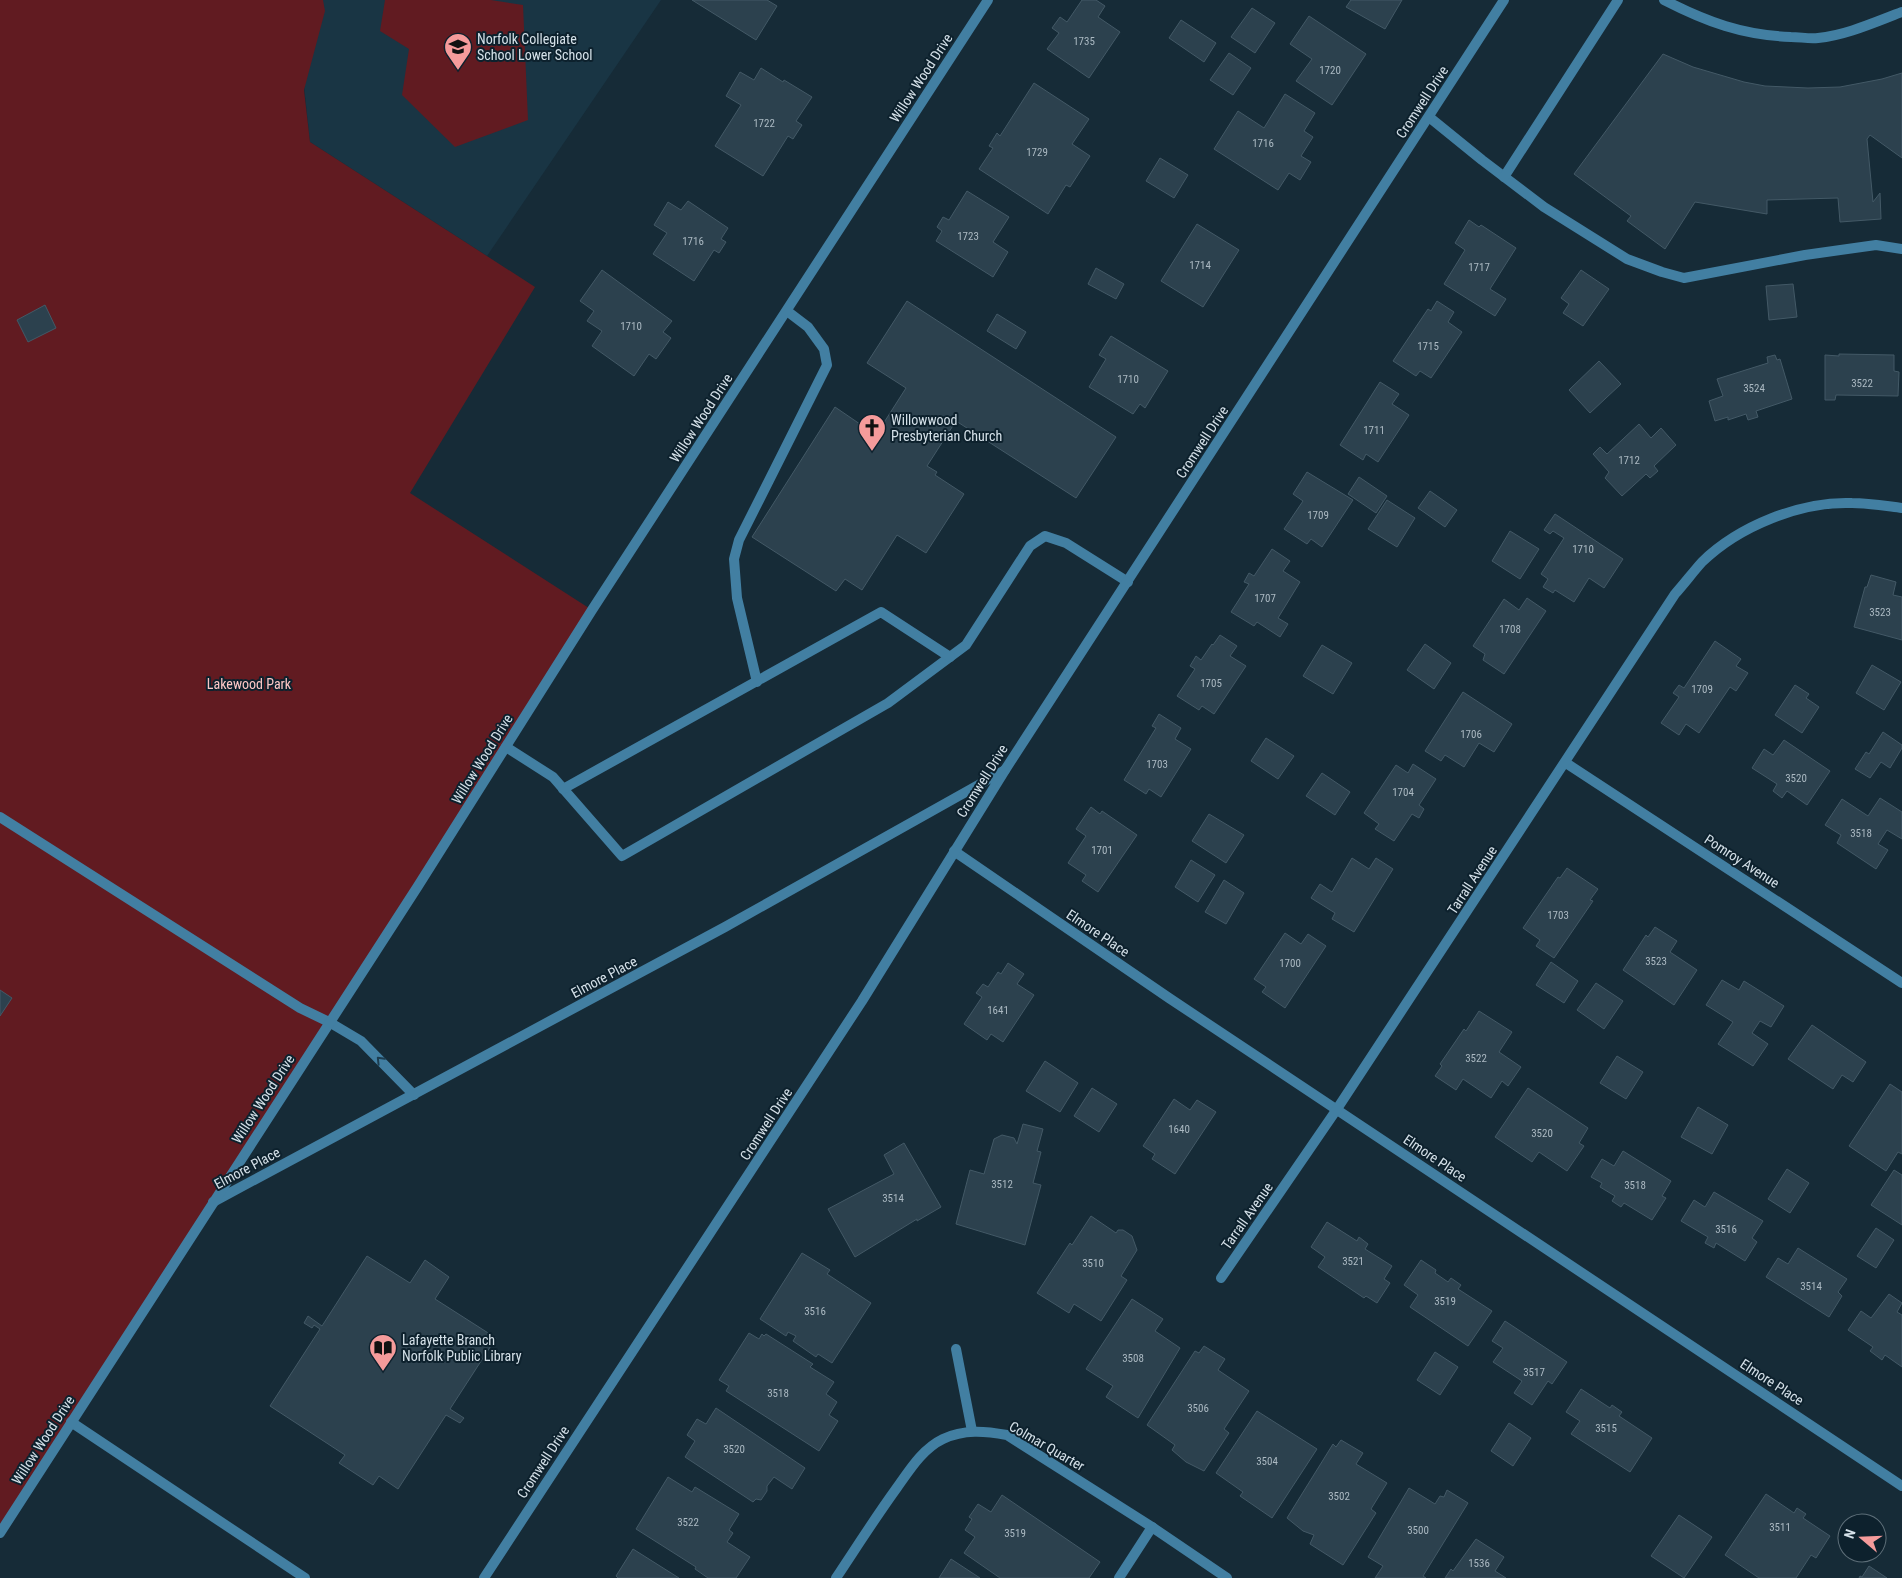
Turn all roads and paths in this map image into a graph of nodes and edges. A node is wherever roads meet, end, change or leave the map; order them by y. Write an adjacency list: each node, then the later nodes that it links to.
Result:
1 (988, 0): 9 (street, Willow Wood Drive)
2 (1504, 0): 6 (street, Cromwell Drive)
3 (1618, 0): 7 (street)
4 (1664, 0): 5 (street)
5 (1902, 12)
6 (1429, 117): 7 (street); 11 (street, Cromwell Drive)
7 (1504, 177): 8 (street)
8 (1902, 249)
9 (787, 311): 13 (street); 14 (street, Willow Wood Drive)
10 (1902, 508): 15 (street, Tarrall Avenue)
11 (1128, 582): 12 (street); 16 (street, Cromwell Drive)
12 (950, 657): 13 (street); 17 (street)
13 (756, 682): 17 (street)
14 (506, 746): 17 (street); 21 (street, Willow Wood Drive)
15 (1566, 763): 20 (street, Pomroy Avenue); 23 (street, Tarrall Avenue)
16 (1005, 770): 19 (street, Cromwell Drive); 22 (street, Elmore Place)
17 (563, 789)
18 (0, 817): 21 (street)
19 (954, 852): 23 (street, Elmore Place); 33 (street, Cromwell Drive)
20 (1902, 983)
21 (329, 1022): 22 (street, one-way to 21); 24 (street, Willow Wood Drive)
22 (414, 1095): 24 (street, Elmore Place)
23 (1338, 1110): 25 (street, Tarrall Avenue); 29 (street, Elmore Place)
24 (213, 1202): 27 (street, Willow Wood Drive)
25 (1221, 1278)
26 (956, 1349): 28 (street)
27 (71, 1422): 31 (street, Willow Wood Drive); 32 (street)
28 (972, 1431): 30 (street, Colmar Quarter); 34 (street, Colmar Quarter)
29 (1902, 1486)
30 (1152, 1527): 35 (street); 36 (street, Colmar Quarter)
31 (0, 1533)
32 (305, 1578)
33 (484, 1578)
34 (836, 1578)
35 (1119, 1578)
36 (1227, 1578)

